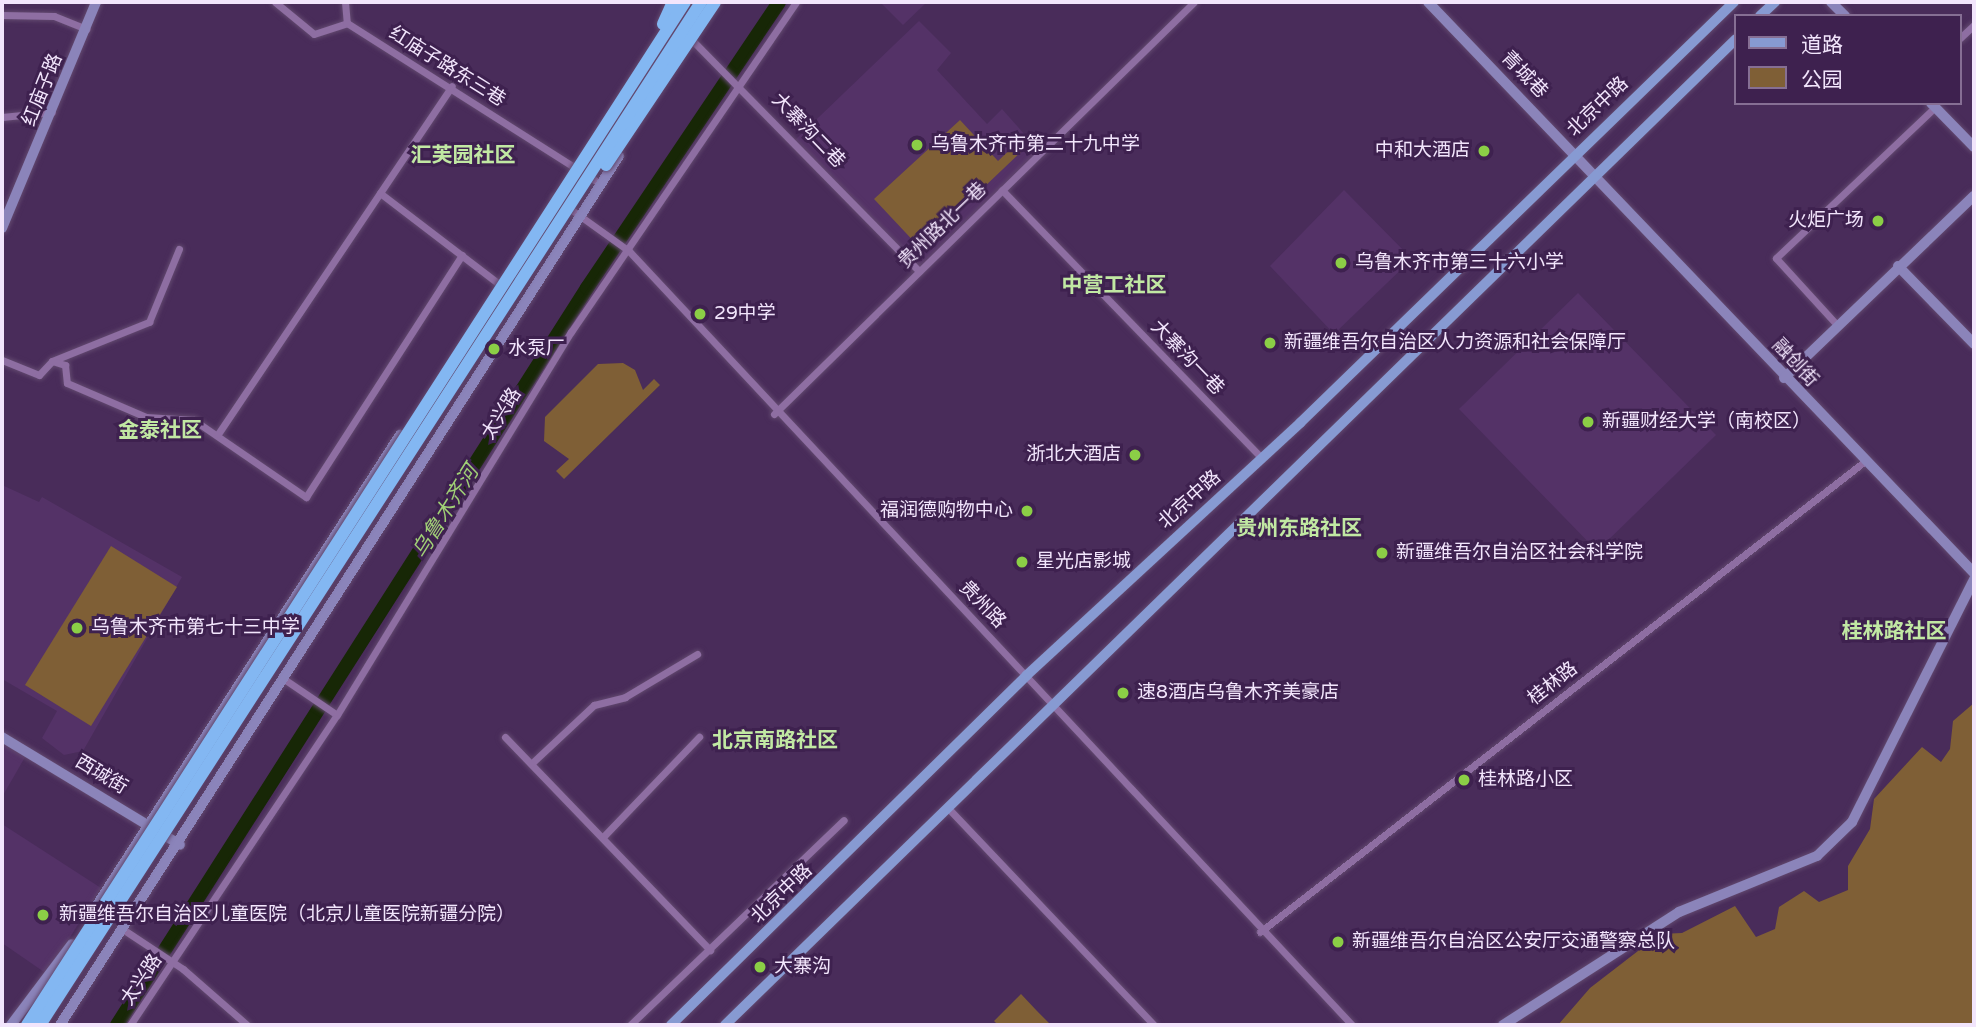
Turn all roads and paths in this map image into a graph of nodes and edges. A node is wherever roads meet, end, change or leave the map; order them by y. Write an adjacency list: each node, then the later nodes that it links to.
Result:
1 (96, 2): 18 (main road, 红庙子路)
2 (275, 2): 17 (street)
3 (345, 2): 17 (street)
4 (673, 2): 21 (highway, bridge)
5 (678, 2): 16 (main road)
6 (685, 2): 21 (highway, bridge)
7 (701, 2): 31 (highway, bridge)
8 (716, 2): 19 (main road); 31 (highway, bridge)
9 (796, 2): 22 (street, 太兴路)
10 (1194, 2): 32 (street, 贵州路北一巷)
11 (1427, 2): 28 (main road, 青城巷)
12 (1734, 2): 28 (main road, 北京中路)
13 (1775, 2): 14 (main road)
14 (1762, 14)
15 (2, 15): 18 (street)
16 (667, 20): 19 (street, 大寨沟二巷); 29 (main road)
17 (347, 23): 23 (street, 红庙子路东三巷)
18 (86, 29): 25 (main road, 红庙子路)
19 (693, 40): 22 (street, 大寨沟二巷); 31 (main road)
20 (1734, 41): 30 (main road)
21 (648, 60): 74 (highway, bridge)
22 (740, 82): 39 (street, 太兴路); 42 (street, 大寨沟二巷)
23 (452, 86): 29 (street, 红庙子路东三巷); 33 (street)
24 (1933, 105): 27 (main road); 44 (street)
25 (53, 112): 26 (street); 37 (main road, 红庙子路)
26 (2, 117)
27 (1974, 147)
28 (1575, 153): 30 (main road, 青城巷); 51 (main road, 北京中路)
29 (576, 167): 31 (street, 红庙子路东三巷); 35 (main road)
30 (1595, 173): 48 (main road, 融创街); 58 (main road)
31 (595, 181): 36 (main road); 75 (highway, bridge)
32 (1002, 190): 42 (street, 贵州路北一巷); 51 (street, 大寨沟一巷)
33 (380, 193): 40 (street); 50 (street)
34 (1974, 196): 41 (main road)
35 (555, 198): 36 (street, 贵州路); 43 (main road)
36 (581, 215): 39 (street, 贵州路); 57 (main road)
37 (2, 228)
38 (179, 248): 47 (street)
39 (628, 250): 49 (street, 贵州路); 59 (street, 太兴路)
40 (462, 255): 43 (street); 50 (street)
41 (1898, 266): 44 (main road); 45 (main road)
42 (919, 271): 49 (street, 贵州路北一巷)
43 (499, 284): 66 (main road)
44 (1838, 326): 48 (main road)
45 (1974, 344)
46 (2, 360): 47 (street)
47 (52, 361): 50 (street)
48 (1784, 378): 52 (main road, 融创街)
49 (774, 414): 56 (street, 贵州路)
50 (218, 435)
51 (1262, 458): 56 (main road, 北京中路)
52 (1865, 461): 53 (main road, 融创街); 70 (street, 桂林路)
53 (1974, 573)
54 (1974, 579): 84 (main road)
55 (697, 654): 63 (street)
56 (1027, 675): 58 (street, 贵州路); 80 (main road, 北京中路)
57 (287, 681): 59 (street); 68 (main road)
58 (1049, 706): 64 (main road); 70 (street, 贵州路)
59 (335, 713): 72 (street, 太兴路)
60 (2, 737): 66 (main road, 西珹街)
61 (505, 737): 63 (street)
62 (699, 737): 67 (street)
63 (532, 763): 67 (street)
64 (948, 808): 81 (main road); 82 (street)
65 (844, 820): 71 (street)
66 (147, 822): 68 (main road, 西珹街); 73 (main road)
67 (603, 837): 71 (street)
68 (180, 845): 69 (main road)
69 (124, 930): 72 (street); 76 (main road)
70 (1260, 932): 83 (street, 贵州路)
71 (710, 950): 79 (street)
72 (173, 963): 77 (street, 太兴路); 78 (street)
73 (11, 1025)
74 (27, 1025)
75 (40, 1025)
76 (60, 1025)
77 (130, 1025)
78 (247, 1025)
79 (630, 1025)
80 (671, 1025)
81 (725, 1025)
82 (1154, 1025)
83 (1352, 1025)
84 (1503, 1025)

